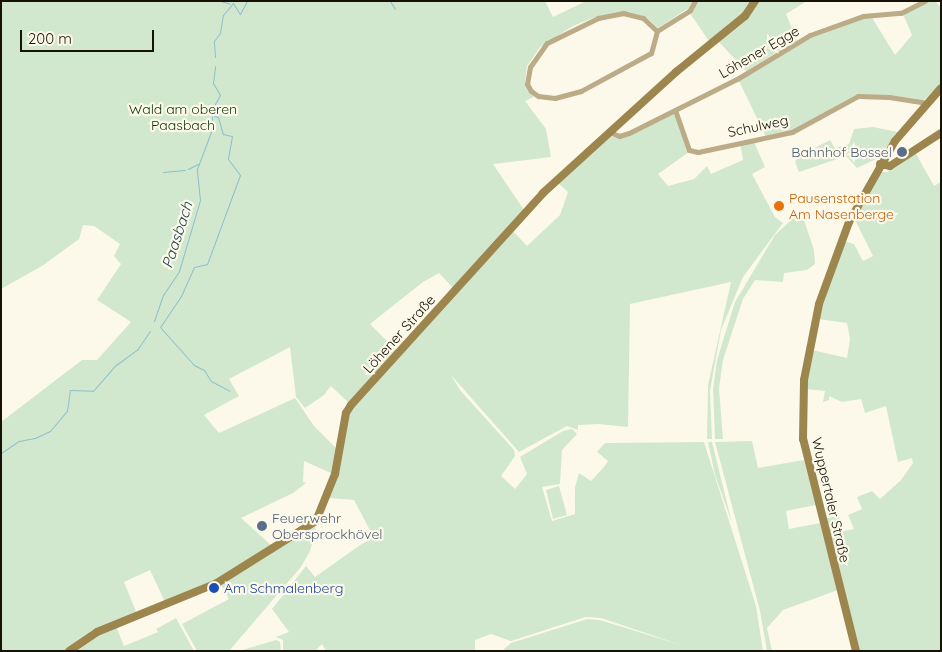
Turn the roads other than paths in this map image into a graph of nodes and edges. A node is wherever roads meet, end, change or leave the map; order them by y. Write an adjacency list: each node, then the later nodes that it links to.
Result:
1 (695, 1): 4 (street)
2 (755, 1): 8 (street, Löhener Straße)
3 (925, 1): 7 (street, Löhener Egge)
4 (657, 31): 4 (street)
5 (941, 88): 6 (street, Wuppertaler Straße)
6 (926, 103): 7 (street, Schulweg); 10 (street, Wuppertaler Straße)
7 (675, 110): 8 (street, Löhener Egge)
8 (610, 132): 11 (street, Löhener Straße)
9 (941, 133): 10 (street)
10 (880, 164): 12 (street, Wuppertaler Straße)
11 (68, 651)
12 (856, 651)

